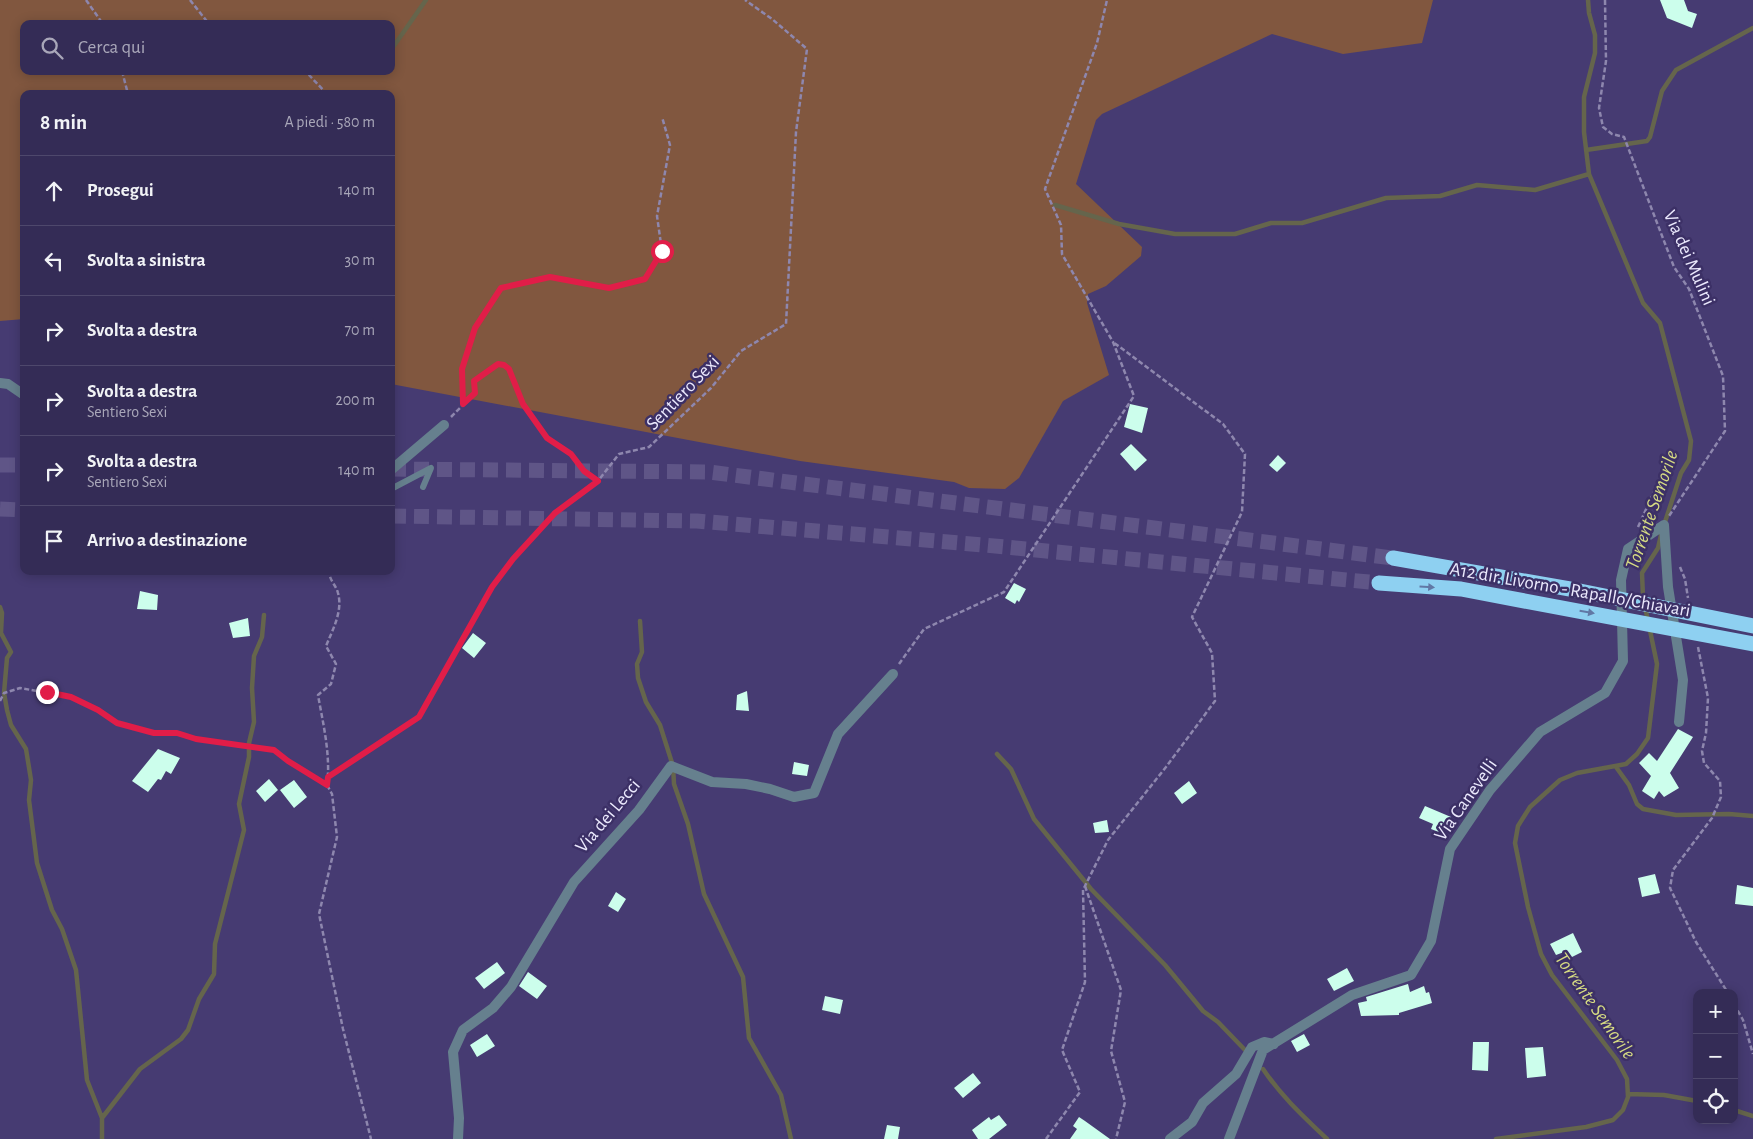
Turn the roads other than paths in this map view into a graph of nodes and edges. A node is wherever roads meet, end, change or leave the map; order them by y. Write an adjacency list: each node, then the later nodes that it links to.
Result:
1 (0, 383): 2 (street)
2 (20, 392)
3 (444, 425): 4 (street)
4 (395, 467)
5 (395, 487): 6 (lane)
6 (423, 487)
7 (1393, 558): 9 (highway, bridge)
8 (1378, 583): 10 (highway, A12 dir. Livorno - Rapallo/Chiavari, one-way to 10, bridge)
9 (1753, 626)
10 (1753, 644)
11 (893, 674): 14 (street, Via dei Lecci)
12 (1679, 722): 13 (street, Via Canevelli)
13 (1274, 1044): 15 (street); 16 (street, Via Canevelli)
14 (458, 1139)
15 (1170, 1139)
16 (1229, 1139)

